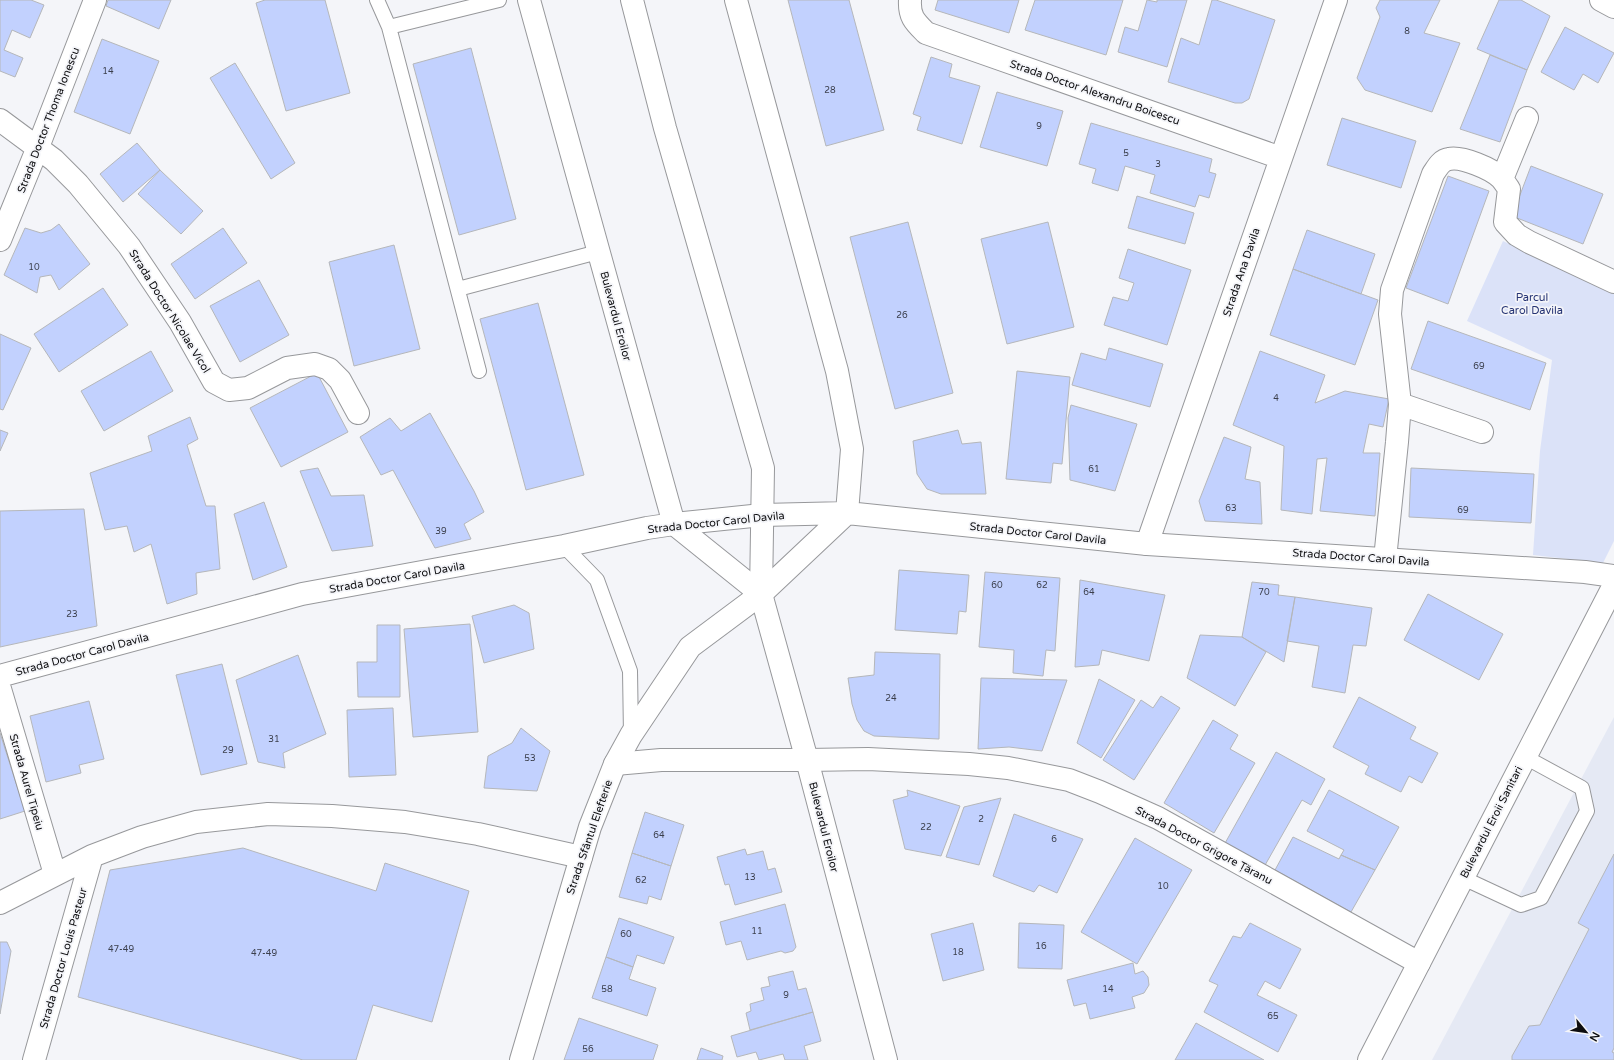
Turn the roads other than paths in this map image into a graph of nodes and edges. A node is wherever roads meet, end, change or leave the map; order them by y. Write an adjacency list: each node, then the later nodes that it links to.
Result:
1 (95, 0): 14 (street, Strada Doctor Thoma Ionescu)
2 (377, 0): 11 (lane)
3 (499, 0): 11 (lane)
4 (529, 0): 18 (street, Bulevardul Eroilor)
5 (632, 0): 26 (street, Bulevardul Eroilor)
6 (736, 0): 25 (street)
7 (1336, 0): 15 (street, Strada Ana Davila)
8 (1601, 0): 9 (street)
9 (1614, 7)
10 (911, 10): 15 (street, Strada Doctor Alexandru Boicescu)
11 (389, 27): 20 (lane)
12 (1527, 118): 16 (street)
13 (0, 120): 14 (street, Strada Doctor Nicolae Vicol)
14 (38, 147): 17 (street, Strada Doctor Thoma Ionescu); 23 (street, Strada Doctor Nicolae Vicol)
15 (1281, 158): 28 (street, Strada Ana Davila)
16 (1502, 179): 19 (street); 22 (street)
17 (0, 240)
18 (598, 252): 20 (lane); 27 (street, Bulevardul Eroilor)
19 (1614, 282)
20 (458, 289): 21 (lane)
21 (479, 371)
22 (1400, 404): 24 (street); 30 (street)
23 (358, 413)
24 (1482, 432)
25 (847, 513): 26 (street, Strada Doctor Carol Davila); 28 (street, Strada Doctor Carol Davila); 33 (street)
26 (762, 515): 27 (street, Strada Doctor Carol Davila); 33 (street, Bulevardul Eroilor)
27 (674, 524): 29 (street, Strada Doctor Carol Davila); 33 (street)
28 (1147, 544): 30 (street, Strada Doctor Carol Davila)
29 (564, 546): 34 (street, Strada Doctor Carol Davila); 36 (lane)
30 (1384, 559): 31 (street, Strada Doctor Carol Davila)
31 (1614, 576)
32 (1614, 585): 37 (street, Bulevardul Eroii Sanitari)
33 (761, 594): 36 (street, Strada Sfântul Elefterie); 38 (street, Bulevardul Eroilor)
34 (0, 676)
35 (0, 689): 42 (street, Strada Aurel Tipeiu)
36 (631, 735): 39 (street, Strada Sfântul Elefterie)
37 (1525, 757): 43 (street, Bulevardul Eroii Sanitari); 43 (lane)
38 (807, 760): 39 (street, Strada Doctor Grigore Țăranu); 45 (street, Strada Doctor Grigore Țăranu); 49 (street, Bulevardul Eroilor)
39 (615, 764): 41 (street, Strada Sfântul Elefterie)
40 (92, 856): 41 (street); 42 (street); 47 (street, Strada Doctor Louis Pasteur)
41 (581, 857): 48 (street, Strada Sfântul Elefterie)
42 (54, 874): 44 (street)
43 (1463, 878): 45 (street, Bulevardul Eroii Sanitari)
44 (0, 903)
45 (1419, 963): 46 (street, Bulevardul Eroii Sanitari)
46 (1375, 1058)
47 (34, 1060)
48 (521, 1060)
49 (886, 1060)

